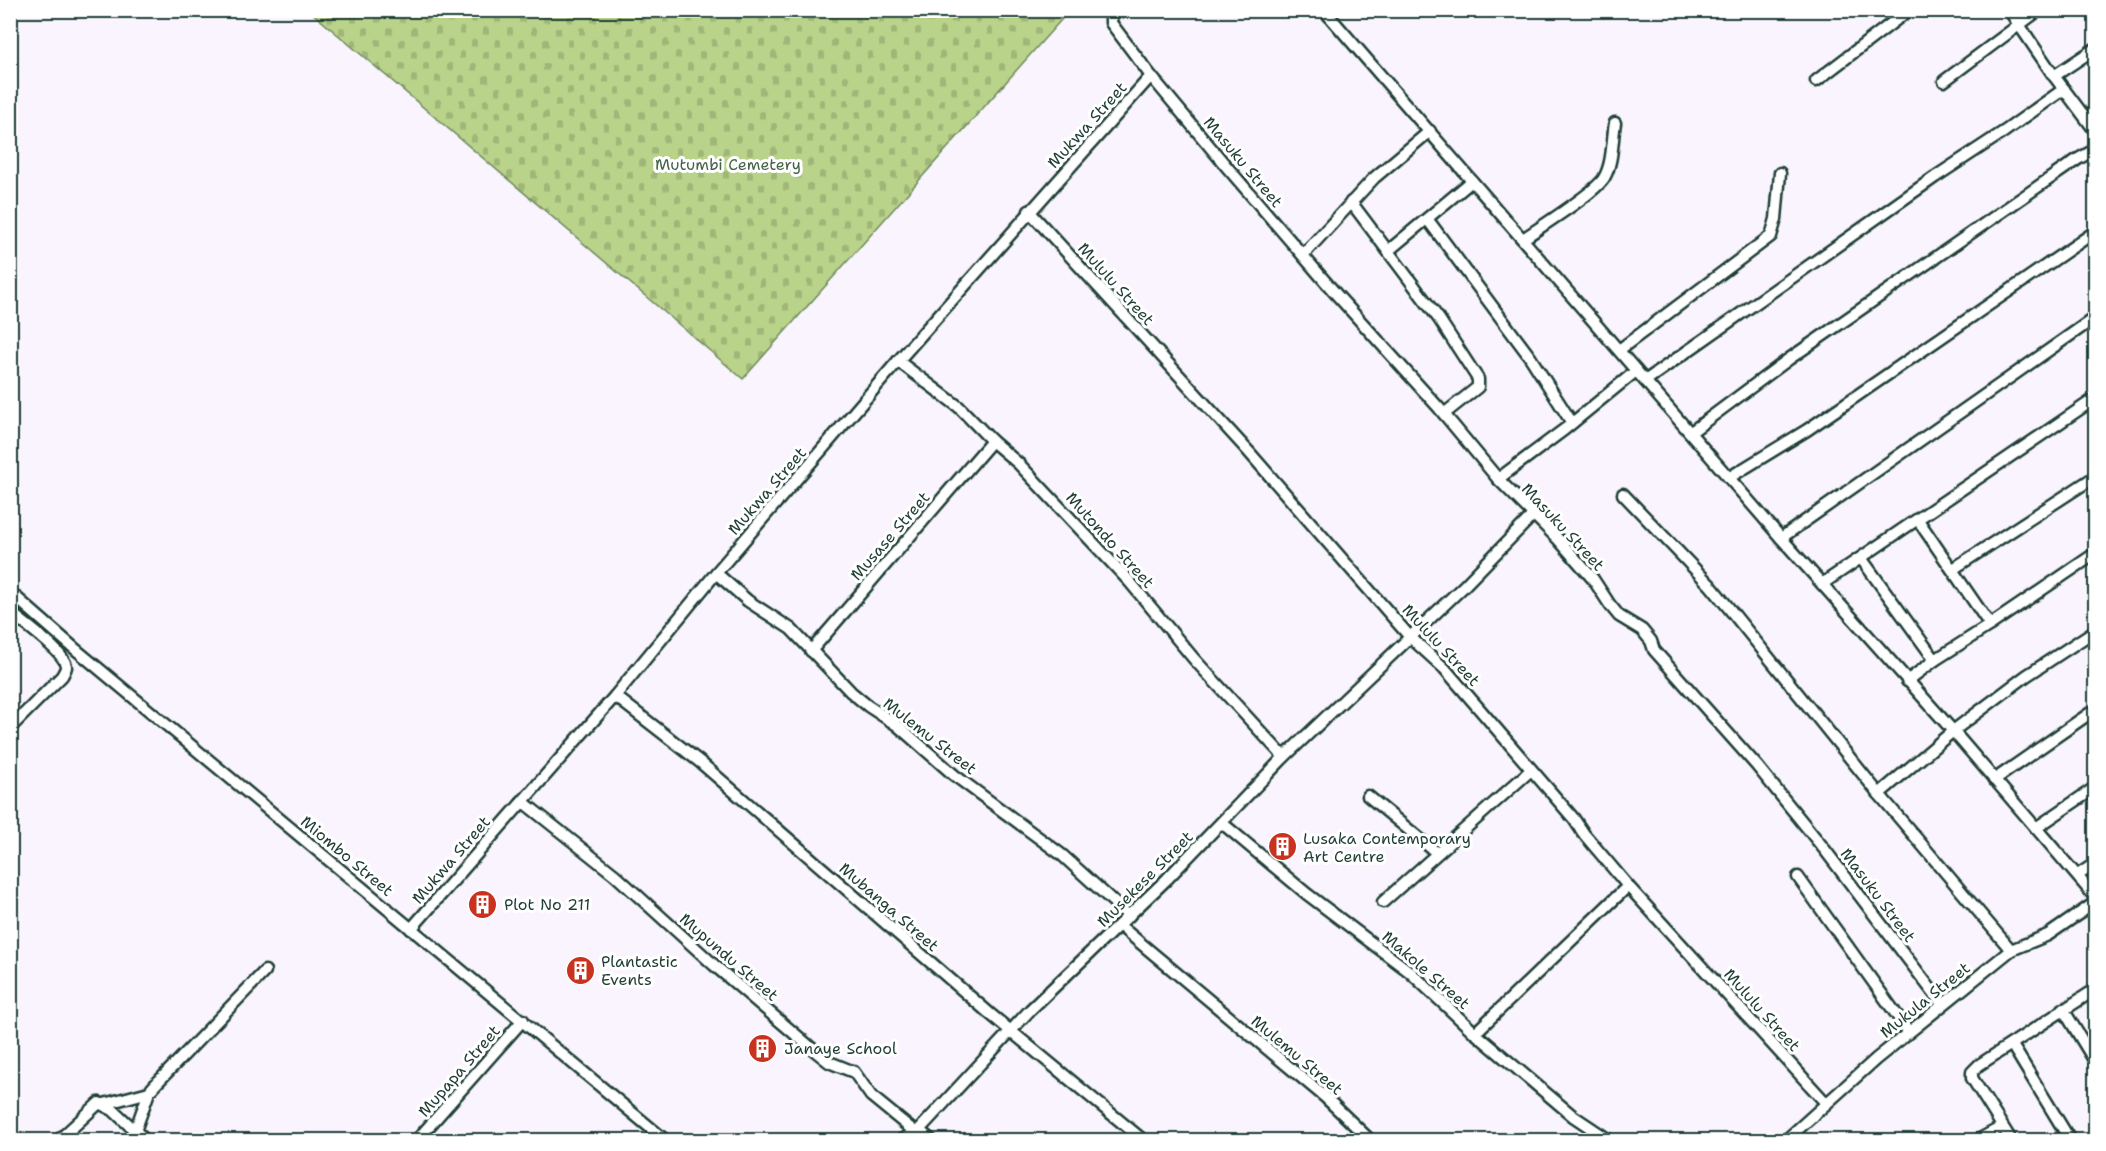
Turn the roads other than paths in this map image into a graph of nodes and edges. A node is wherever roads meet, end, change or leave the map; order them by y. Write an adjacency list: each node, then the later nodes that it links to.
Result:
1 (1111, 10): 8 (street, Masuku Street)
2 (1324, 10): 14 (street)
3 (1909, 10): 10 (street)
4 (2010, 10): 6 (street)
5 (2039, 10): 6 (street)
6 (2019, 24): 9 (street); 11 (street)
7 (2096, 48): 9 (street)
8 (1150, 76): 20 (street, Mukwa Street); 25 (street, Masuku Street)
9 (2054, 76): 12 (street)
10 (1816, 81)
11 (1944, 81)
12 (2064, 89): 15 (street); 30 (street)
13 (1615, 123): 23 (street)
14 (1430, 131): 18 (street); 19 (street)
15 (2095, 131)
16 (2096, 149): 34 (street)
17 (1780, 173): 27 (street)
18 (1472, 181): 21 (street); 23 (street)
19 (1351, 202): 24 (street); 25 (street)
20 (1029, 211): 28 (street, Mukwa Street); 52 (street, Mululu Street)
21 (1428, 220): 24 (street); 33 (street)
22 (2096, 231): 37 (street)
23 (1523, 239): 27 (street)
24 (1388, 251): 32 (street)
25 (1303, 255): 32 (street, Masuku Street)
26 (2096, 316): 42 (street)
27 (1619, 350): 29 (street)
28 (898, 361): 35 (street, Mutondo Street); 46 (street, Mukwa Street)
29 (1636, 371): 30 (street); 33 (street)
30 (1645, 381): 34 (street)
31 (2096, 398): 41 (street)
32 (1444, 414): 38 (street, Masuku Street)
33 (1572, 423): 38 (street)
34 (1691, 432): 37 (street)
35 (992, 441): 53 (street, Musase Street); 60 (street, Mutondo Street)
36 (2096, 476): 45 (street)
37 (1730, 477): 42 (street)
38 (1498, 479): 40 (street, Masuku Street)
39 (1623, 494): 64 (street)
40 (1533, 515): 52 (street, Musekese Street); 82 (street, Masuku Street)
41 (1918, 519): 44 (street); 45 (street)
42 (1781, 538): 47 (street)
43 (2096, 553): 50 (street)
44 (1861, 558): 47 (street); 54 (street)
45 (1953, 569): 50 (street)
46 (716, 573): 53 (street, Mulemu Street); 56 (street, Mukwa Street)
47 (1822, 584): 55 (street)
48 (10, 592): 78 (street, Miombo Street)
49 (10, 612): 58 (street)
50 (1990, 625): 54 (street)
51 (2096, 630): 59 (street)
52 (1410, 637): 60 (street, Musekese Street); 61 (street, Mululu Street)
53 (812, 651): 76 (street, Mulemu Street)
54 (1935, 660): 55 (street)
55 (1907, 681): 59 (street)
56 (615, 696): 66 (street, Mukwa Street); 85 (street, Mubanga Street)
57 (2096, 709): 62 (street)
58 (10, 728)
59 (1953, 731): 62 (street); 64 (street)
60 (1284, 757): 67 (street, Musekese Street)
61 (1531, 770): 69 (street); 73 (street, Mululu Street)
62 (1994, 780): 68 (street)
63 (2096, 787): 68 (street)
64 (1879, 794): 79 (street)
65 (1368, 796): 69 (street)
66 (522, 801): 78 (street, Mukwa Street); 95 (street, Mupundu Street)
67 (1222, 823): 76 (street, Musekese Street); 87 (street, Makole Street)
68 (2036, 828): 71 (street)
69 (1437, 853): 75 (street)
70 (2096, 863): 71 (street)
71 (2078, 875): 74 (street)
72 (1798, 877): 86 (street)
73 (1628, 886): 87 (street); 91 (street, Mululu Street)
74 (2096, 900): 79 (street, Mukula Street)
75 (1383, 902)
76 (1129, 916): 77 (street, Musekese Street)
77 (1120, 926): 85 (street, Musekese Street); 103 (street, Mulemu Street)
78 (411, 928): 84 (street, Miombo Street)
79 (2011, 950): 82 (street, Mukula Street)
80 (265, 970): 90 (street)
81 (2096, 989): 83 (street)
82 (1942, 1004): 86 (street, Mukula Street)
83 (2063, 1009): 88 (street); 89 (street)
84 (523, 1020): 98 (street, Mupapa Street); 99 (street, Miombo Street)
85 (1011, 1032): 95 (street, Musekese Street); 102 (street, Mubanga Street)
86 (1909, 1032): 91 (street, Mukula Street)
87 (1475, 1033): 104 (street, Makole Street)
88 (2012, 1045): 93 (street); 108 (street)
89 (2096, 1064)
90 (149, 1092): 92 (street); 94 (street)
91 (1826, 1103): 105 (street, Mukula Street)
92 (104, 1104): 94 (street); 96 (street)
93 (2002, 1127): 106 (street); 107 (street)
94 (135, 1131): 97 (street)
95 (917, 1131): 100 (street, Musekese Street); 101 (street, Mupundu Street)
96 (59, 1140)
97 (145, 1140)
98 (417, 1140)
99 (665, 1140)
100 (901, 1140)
101 (931, 1140)
102 (1143, 1140)
103 (1370, 1140)
104 (1609, 1140)
105 (1786, 1140)
106 (1978, 1140)
107 (2011, 1140)
108 (2070, 1140)

